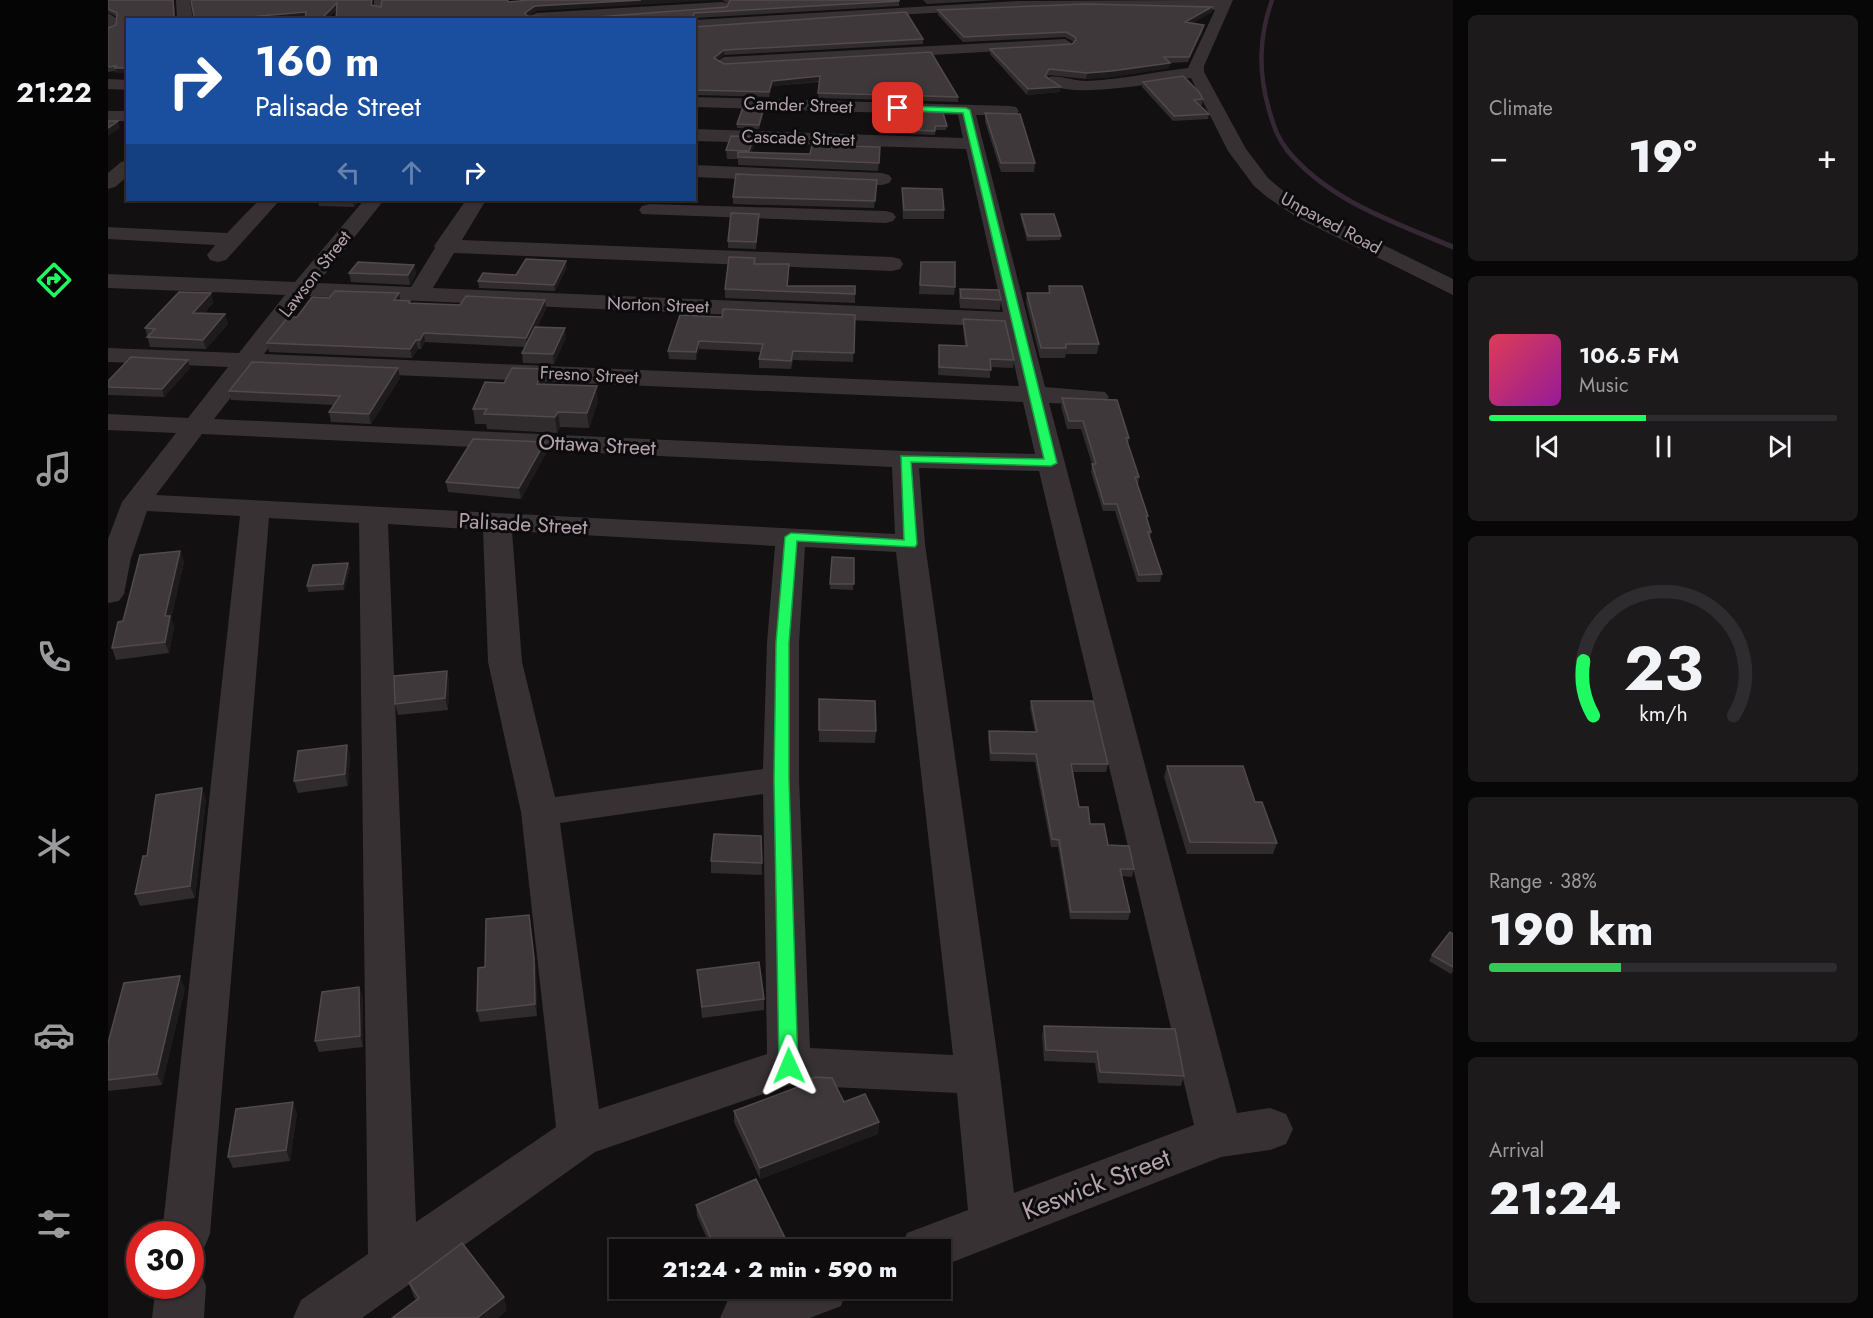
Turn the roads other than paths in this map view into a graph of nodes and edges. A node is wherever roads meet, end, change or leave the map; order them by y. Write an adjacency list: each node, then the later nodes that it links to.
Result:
1 (183, 0): 10 (street)
2 (811, 0): 8 (street)
3 (535, 1): 11 (street)
4 (1098, 2): 5 (street); 7 (street); 13 (street)
5 (1225, 3): 22 (street)
6 (743, 4): 12 (street)
7 (932, 4): 8 (street)
8 (822, 15): 14 (street); 17 (street)
9 (108, 18): 16 (street)
10 (185, 18)
11 (536, 18)
12 (550, 18)
13 (1110, 18)
14 (696, 24)
15 (940, 25): 17 (street)
16 (108, 28)
17 (837, 36): 19 (street)
18 (1065, 44): 19 (street)
19 (851, 56): 20 (street); 21 (street)
20 (724, 62)
21 (863, 72)
22 (1196, 72): 23 (street); 49 (street, Unpaved Road)
23 (1055, 81)
24 (108, 84): 25 (street)
25 (126, 85)
26 (696, 102): 27 (street, Camder Street)
27 (966, 110): 28 (street, Camder Street); 33 (street)
28 (1010, 111)
29 (108, 116): 30 (street)
30 (126, 117)
31 (696, 135): 32 (street, Cascade Street)
32 (879, 140): 33 (street, Cascade Street); 36 (street)
33 (974, 144): 53 (street)
34 (124, 156): 37 (street)
35 (696, 171): 36 (street)
36 (882, 179): 42 (street)
37 (108, 183)
38 (269, 201): 44 (street)
39 (373, 201): 51 (street, Lawson Street)
40 (475, 201): 45 (street)
41 (650, 205): 42 (street); 46 (street)
42 (886, 217): 50 (street)
43 (108, 234): 44 (street)
44 (232, 240): 48 (street)
45 (445, 246): 46 (street); 52 (street)
46 (632, 255): 50 (street)
47 (108, 281): 48 (street, Norton Street)
48 (193, 284): 51 (street, Norton Street)
49 (1453, 288)
50 (894, 290): 52 (street, Norton Street); 53 (street, Norton Street)
51 (300, 291): 52 (street, Norton Street); 56 (street, Lawson Street)
52 (417, 295)
53 (1017, 320): 57 (street)
54 (108, 343): 56 (street, Fresno Street)
55 (108, 355): 56 (street, Fresno Street)
56 (252, 355): 57 (street, Fresno Street); 60 (street, Lawson Street)
57 (1032, 388): 58 (street, Fresno Street); 62 (street)
58 (1095, 390)
59 (108, 422): 60 (street, Ottawa Street)
60 (196, 427): 61 (street, Ottawa Street); 63 (street, Lawson Street)
61 (905, 459): 62 (street, Ottawa Street); 68 (street)
62 (1051, 463): 77 (street)
63 (136, 502): 64 (street, Palisade Street); 69 (street, Lawson Street)
64 (255, 510): 65 (street, Palisade Street); 78 (street)
65 (373, 516): 66 (street, Palisade Street); 81 (street)
66 (497, 524): 67 (street, Palisade Street); 72 (street)
67 (791, 537): 68 (street, Palisade Street); 71 (street)
68 (910, 544): 74 (street)
69 (112, 558): 70 (street, Lawson Street)
70 (108, 594)
71 (781, 779): 72 (street); 73 (street)
72 (540, 813): 76 (street)
73 (789, 1066): 74 (street); 76 (street)
74 (978, 1075): 79 (street)
75 (1270, 1129): 77 (street, Keswick Street)
76 (580, 1136): 81 (street)
77 (1220, 1136): 79 (street, Keswick Street)
78 (187, 1221)
79 (993, 1223): 80 (street, Keswick Street)
80 (951, 1239)
81 (393, 1267): 85 (street)
82 (180, 1299): 84 (street)
83 (795, 1299): 86 (street)
84 (178, 1318)
85 (319, 1318)
86 (746, 1318)

